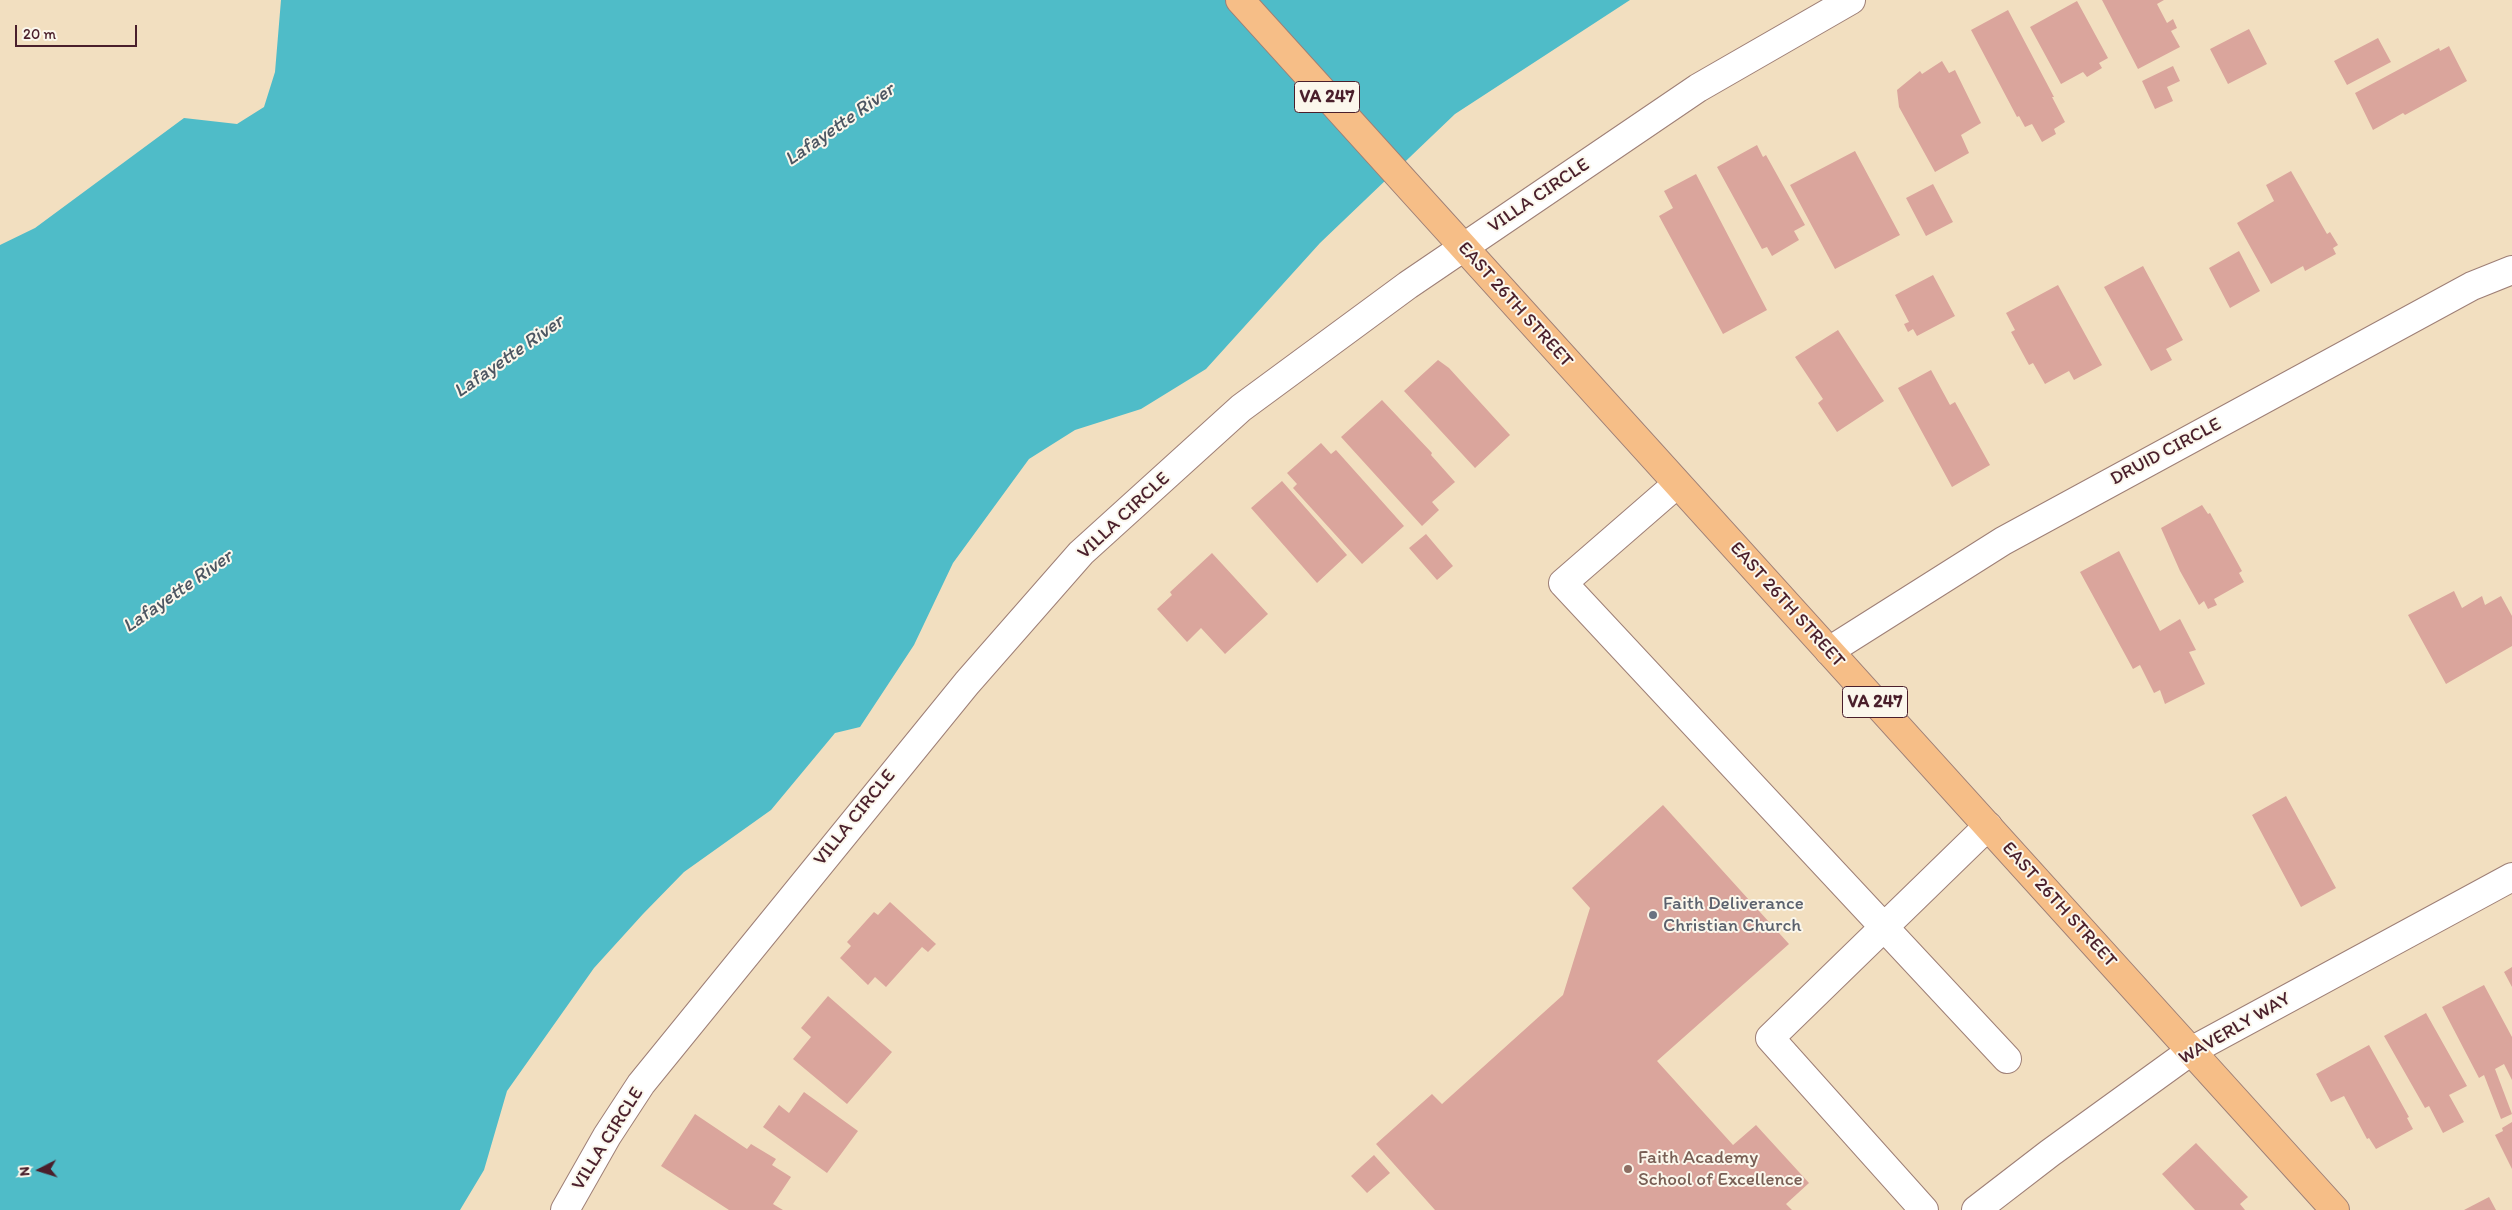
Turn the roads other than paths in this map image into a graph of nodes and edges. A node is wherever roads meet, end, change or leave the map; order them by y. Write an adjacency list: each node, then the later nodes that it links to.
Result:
1 (1240, 0): 3 (main road, EAST 26TH STREET / VA 247)
2 (1851, 0): 3 (street, VILLA CIRCLE)
3 (1463, 248): 5 (main road, EAST 26TH STREET / VA 247); 12 (street, VILLA CIRCLE)
4 (2512, 270): 6 (street, DRUID CIRCLE)
5 (1677, 484): 6 (main road, EAST 26TH STREET / VA 247); 9 (street)
6 (1829, 651): 7 (main road, EAST 26TH STREET / VA 247)
7 (1988, 826): 9 (street); 10 (main road, EAST 26TH STREET / VA 247)
8 (2512, 877): 10 (street, WAVERLY WAY)
9 (1884, 928): 11 (street); 13 (street)
10 (2191, 1051): 14 (street, WAVERLY WAY); 15 (main road, EAST 26TH STREET / VA 247)
11 (2007, 1059)
12 (565, 1210)
13 (1924, 1210)
14 (1976, 1210)
15 (2335, 1210)

